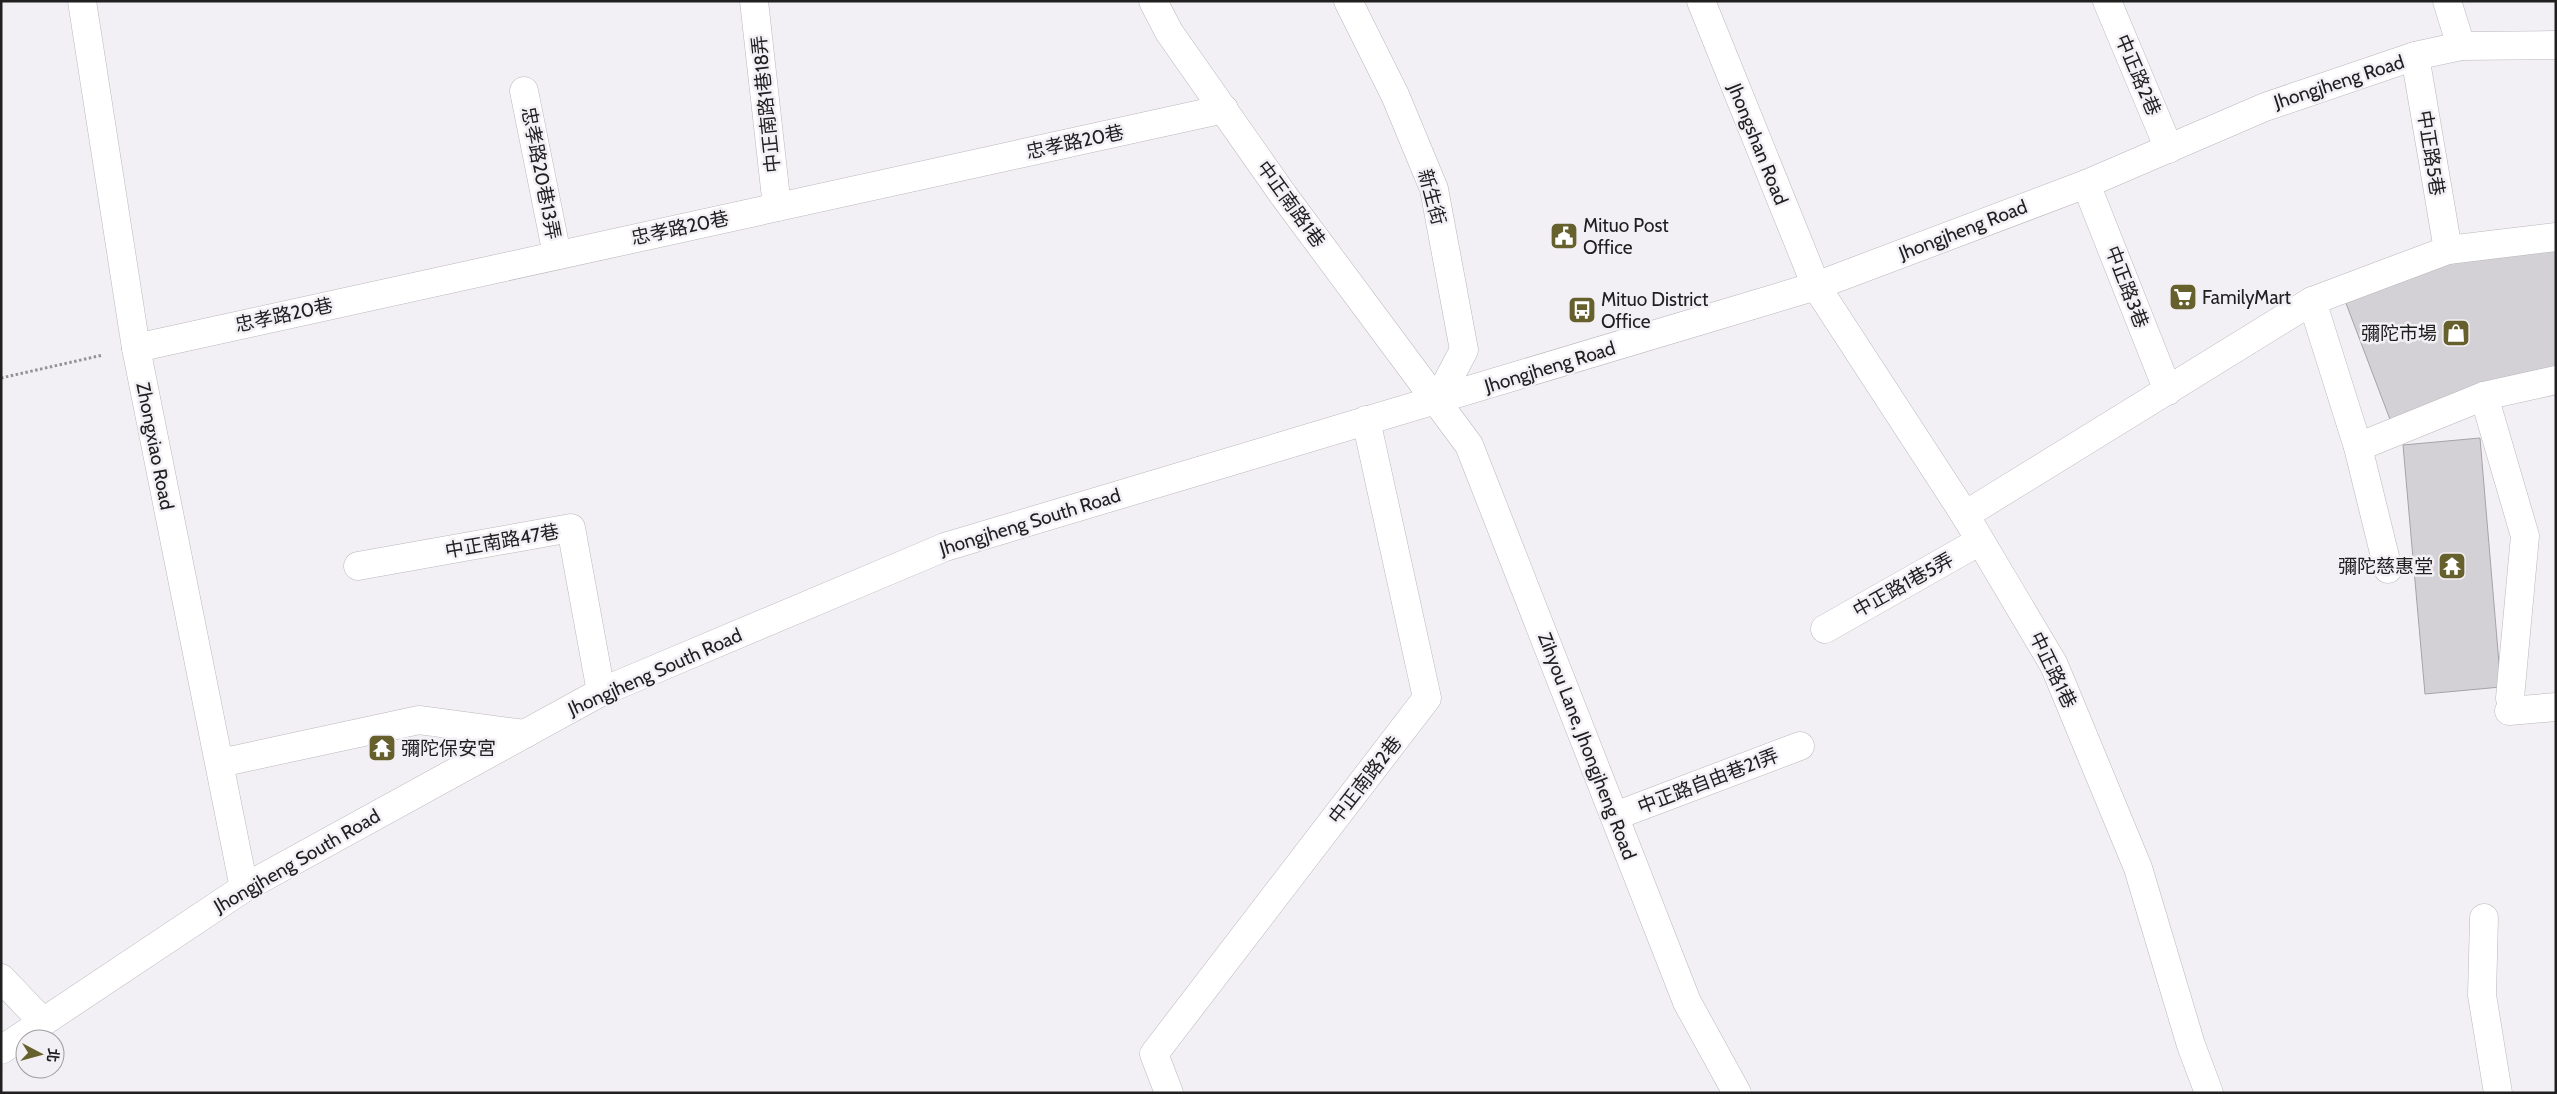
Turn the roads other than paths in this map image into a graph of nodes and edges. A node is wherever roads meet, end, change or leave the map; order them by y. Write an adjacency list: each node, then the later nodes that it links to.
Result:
1 (82, 1): 21 (street, Zhongxiao Road)
2 (754, 1): 15 (street, 中正南路1巷18弄)
3 (1153, 1): 12 (street, 中正南路1巷)
4 (1348, 1): 25 (street, 新生街)
5 (1701, 1): 19 (street, Jhongshan Road)
6 (2107, 1): 13 (street, 中正路2巷)
7 (2447, 1): 9 (street)
8 (2556, 45): 9 (street, Jhongjheng Road)
9 (2461, 46): 10 (street, Jhongjheng Road)
10 (2415, 56): 13 (street, Jhongjheng Road); 17 (street, 中正路5巷)
11 (524, 91): 18 (street, 忠孝路20巷13弄)
12 (1224, 109): 15 (street, 忠孝路20巷); 25 (street, 中正南路1巷)
13 (2169, 149): 14 (street, Jhongjheng Road)
14 (2086, 184): 19 (street, Jhongjheng Road); 23 (street, 中正路3巷)
15 (777, 207): 18 (street, 忠孝路20巷)
16 (2556, 237): 17 (street)
17 (2448, 250): 20 (street)
18 (557, 255): 21 (street, 忠孝路20巷)
19 (1816, 286): 25 (street, Jhongjheng Road); 28 (street, 中正路1巷)
20 (2312, 301): 23 (street); 27 (street)
21 (136, 348): 37 (street, Zhongxiao Road)
22 (2556, 380): 24 (street)
23 (2168, 391): 28 (street)
24 (2484, 396): 27 (street); 34 (street)
25 (1438, 401): 26 (street, Jhongjheng Road); 38 (street, Zihyou Lane, Jhongjheng Road)
26 (1366, 420): 33 (street, Jhongjheng South Road); 44 (street, 中正南路2巷)
27 (2358, 447): 31 (street)
28 (1965, 515): 29 (street, 中正路1巷)
29 (1980, 542): 32 (street, 中正路1巷5弄); 46 (street, 中正路1巷)
30 (358, 566): 33 (street, 中正南路47巷)
31 (2388, 569)
32 (1825, 629)
33 (601, 692): 35 (street, Jhongjheng South Road)
34 (2556, 707)
35 (525, 734): 37 (street); 39 (street, Jhongjheng South Road)
36 (1800, 746): 38 (street, 中正路自由巷21弄)
37 (220, 763): 39 (street, Zhongxiao Road)
38 (1615, 816): 45 (street, Zihyou Lane, Jhongjheng Road)
39 (244, 888): 42 (street, Jhongjheng South Road)
40 (2484, 918): 47 (street)
41 (1, 978): 42 (street)
42 (43, 1022): 43 (street, Jhongjheng South Road)
43 (1, 1050)
44 (1169, 1093)
45 (1737, 1093)
46 (2209, 1093)
47 (2498, 1093)

